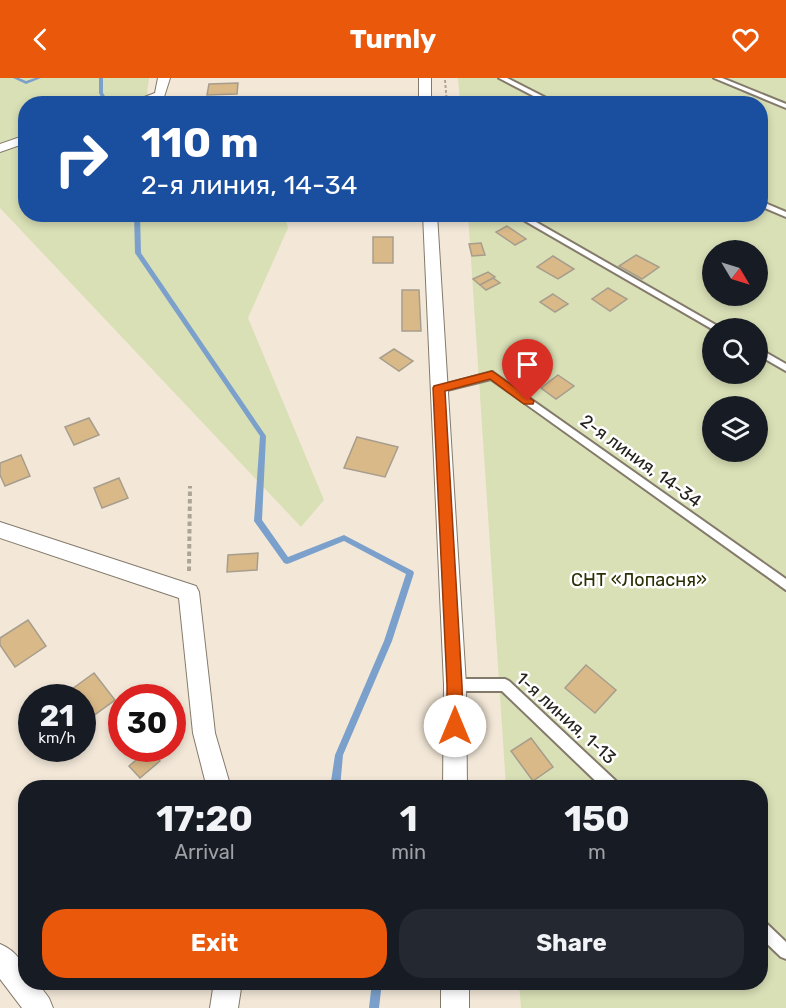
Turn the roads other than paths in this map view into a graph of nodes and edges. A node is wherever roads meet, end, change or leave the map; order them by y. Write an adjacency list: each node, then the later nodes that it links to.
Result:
1 (164, 78): 5 (street)
2 (425, 78): 6 (street)
3 (502, 78): 7 (lane)
4 (717, 78): 8 (lane)
5 (157, 96)
6 (425, 96)
7 (539, 96)
8 (761, 96)
9 (768, 99): 10 (lane)
10 (786, 106)
11 (18, 142): 12 (street)
12 (0, 148)
13 (768, 206): 14 (lane)
14 (786, 215)
15 (430, 222): 20 (street)
16 (530, 222): 17 (lane)
17 (702, 319)
18 (768, 357): 19 (lane)
19 (786, 368)
20 (439, 388): 22 (lane, 2-я линия, 14-34); 23 (street)
21 (0, 530): 24 (street)
22 (786, 585)
23 (455, 685): 25 (street); 26 (lane, 1-я линия, 1-13)
24 (217, 780)
25 (455, 780)
26 (605, 780)
27 (768, 935): 28 (lane)
28 (786, 952)
29 (0, 957): 30 (street)
30 (18, 981)
31 (25, 990): 34 (street)
32 (227, 990): 35 (street)
33 (455, 990): 36 (street)
34 (39, 1008)
35 (224, 1008)
36 (455, 1008)

